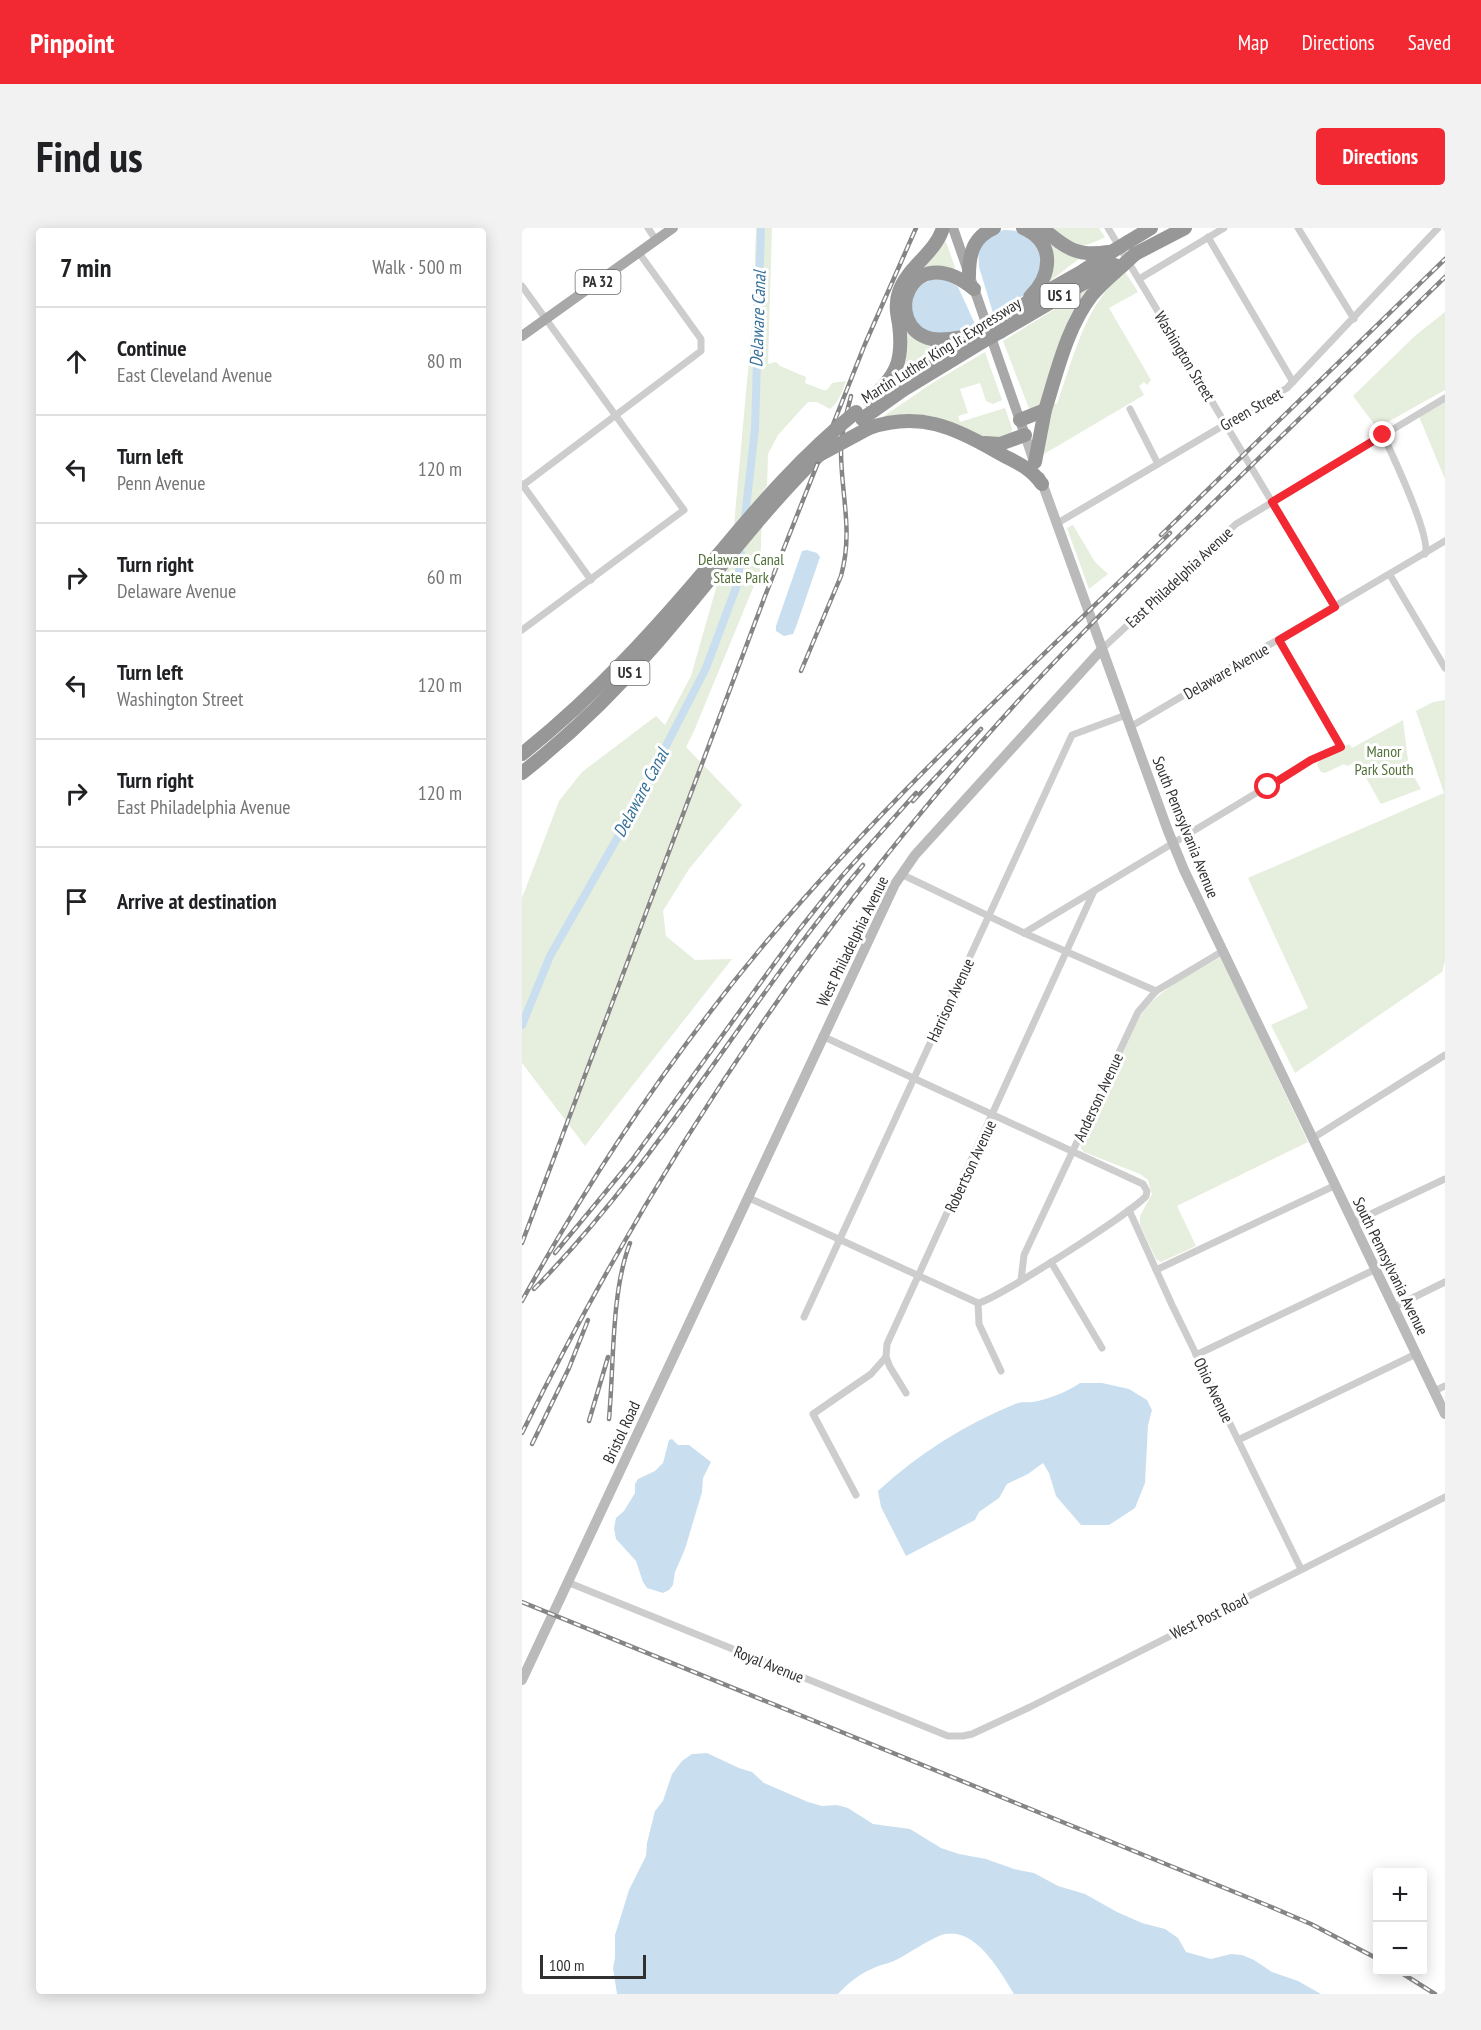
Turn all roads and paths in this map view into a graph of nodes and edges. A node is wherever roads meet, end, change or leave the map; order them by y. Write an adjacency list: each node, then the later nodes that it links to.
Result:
1 (648, 228): 15 (street)
2 (674, 228): 15 (main road, PA 32)
3 (943, 228): 30 (highway)
4 (953, 228): 20 (main road, South Pennsylvania Avenue)
5 (994, 228): 20 (highway)
6 (1023, 228): 22 (highway)
7 (1042, 228): 18 (highway)
8 (1108, 228): 19 (street, Washington Street)
9 (1151, 228): 16 (highway)
10 (1185, 228): 16 (highway)
11 (1224, 228): 14 (street)
12 (1298, 228): 24 (street)
13 (1438, 228): 24 (street, Green Street)
14 (1209, 237): 19 (street); 28 (street)
15 (657, 240): 17 (main road, PA 32)
16 (1131, 248): 18 (highway, bridge)
17 (639, 253): 23 (main road, PA 32); 33 (street)
18 (1118, 260): 22 (highway, Martin Luther King Jr. Expressway / US 1); 25 (highway, Martin Luther King Jr. Expressway / US 1); 32 (highway)
19 (1138, 279): 36 (street, Washington Street)
20 (972, 282): 27 (highway); 35 (main road, South Pennsylvania Avenue)
21 (522, 286): 23 (street)
22 (1026, 303): 25 (highway, Martin Luther King Jr. Expressway / US 1)
23 (546, 319): 26 (main road, PA 32); 33 (street)
24 (1354, 319): 28 (street, Green Street)
25 (998, 326): 27 (highway, Martin Luther King Jr. Expressway / US 1, bridge)
26 (522, 336)
27 (976, 337): 30 (highway, Martin Luther King Jr. Expressway / US 1); 34 (highway, Martin Luther King Jr. Expressway / US 1)
28 (1293, 382): 36 (street, Green Street)
29 (1445, 398): 38 (street, East Philadelphia Avenue)
30 (870, 401): 34 (highway, Martin Luther King Jr. Expressway / US 1)
31 (1130, 409): 41 (street)
32 (1044, 410): 35 (highway); 40 (highway)
33 (616, 416): 43 (street); 50 (street)
34 (862, 420): 39 (highway); 48 (highway, Martin Luther King Jr. Expressway / US 1, bridge); 48 (highway, Martin Luther King Jr. Expressway / US 1, bridge)
35 (1020, 420): 37 (main road, South Pennsylvania Avenue)
36 (1225, 424): 41 (street, Green Street); 44 (street, Washington Street)
37 (1025, 435): 39 (highway); 40 (main road, South Pennsylvania Avenue)
38 (1383, 435): 44 (street, East Philadelphia Avenue); 47 (street)
39 (983, 443): 42 (highway)
40 (1035, 462): 42 (main road, South Pennsylvania Avenue)
41 (1158, 464): 45 (street, Green Street)
42 (1042, 484): 45 (main road, South Pennsylvania Avenue)
43 (522, 485): 50 (street)
44 (1272, 502): 51 (street, Washington Street); 54 (street, East Philadelphia Avenue)
45 (1056, 524): 54 (main road, South Pennsylvania Avenue)
46 (1445, 542): 47 (street, Delaware Avenue)
47 (1425, 554): 49 (street, Delaware Avenue)
48 (721, 558): 58 (highway, Martin Luther King Jr. Expressway / US 1); 59 (highway, Martin Luther King Jr. Expressway / US 1)
49 (1390, 575): 51 (street, Delaware Avenue); 55 (street)
50 (591, 580): 52 (street)
51 (1335, 607): 53 (street, Delaware Avenue)
52 (522, 630)
53 (1279, 640): 57 (street, Delaware Avenue); 60 (street)
54 (1102, 649): 56 (main road, South Pennsylvania Avenue); 61 (main road, West Philadelphia Avenue)
55 (1445, 668)
56 (1126, 715): 57 (main road, South Pennsylvania Avenue); 63 (street, Harrison Avenue)
57 (1130, 727): 60 (main road, South Pennsylvania Avenue)
58 (522, 754)
59 (522, 773)
60 (1173, 841): 62 (street); 65 (main road, South Pennsylvania Avenue)
61 (901, 874): 63 (street); 68 (main road, West Philadelphia Avenue)
62 (1095, 891): 64 (street); 66 (street, Robertson Avenue)
63 (989, 916): 64 (street); 70 (street, Harrison Avenue)
64 (1024, 933): 66 (street)
65 (1223, 951): 67 (street, Anderson Avenue); 72 (main road, South Pennsylvania Avenue)
66 (1067, 952): 67 (street); 71 (street, Robertson Avenue)
67 (1156, 991): 73 (street, Anderson Avenue)
68 (822, 1036): 70 (street); 76 (main road, West Philadelphia Avenue)
69 (1445, 1055): 72 (street)
70 (914, 1078): 71 (street); 79 (street, Harrison Avenue)
71 (993, 1114): 73 (street); 83 (street, Robertson Avenue)
72 (1313, 1138): 75 (main road, South Pennsylvania Avenue)
73 (1072, 1150): 77 (street); 84 (street, Anderson Avenue)
74 (1445, 1179): 78 (street)
75 (1336, 1185): 78 (main road, South Pennsylvania Avenue); 82 (street)
76 (747, 1197): 79 (street); 102 (main road, Bristol Road)
77 (1129, 1210): 80 (street); 82 (street, Ohio Avenue)
78 (1354, 1222): 81 (main road, South Pennsylvania Avenue)
79 (840, 1240): 83 (street); 88 (street, Harrison Avenue)
80 (1051, 1262): 84 (street); 89 (street)
81 (1376, 1269): 87 (main road, South Pennsylvania Avenue); 91 (street)
82 (1156, 1270): 91 (street, Ohio Avenue)
83 (919, 1276): 86 (street); 92 (street, Robertson Avenue)
84 (1021, 1280): 86 (street)
85 (1445, 1282): 87 (street)
86 (978, 1303): 93 (street)
87 (1394, 1307): 90 (main road, South Pennsylvania Avenue)
88 (804, 1317)
89 (1101, 1348)
90 (1416, 1353): 95 (main road, South Pennsylvania Avenue); 98 (street)
91 (1196, 1355): 98 (street, Ohio Avenue)
92 (886, 1357): 96 (street); 99 (street, Robertson Avenue)
93 (1001, 1371)
94 (1445, 1386): 95 (street)
95 (1434, 1391): 97 (main road, South Pennsylvania Avenue)
96 (906, 1394)
97 (1445, 1414)
98 (1238, 1440): 101 (street, Ohio Avenue)
99 (856, 1495)
100 (1445, 1497): 101 (street, West Post Road)
101 (1301, 1569): 104 (street, West Post Road)
102 (567, 1582): 103 (main road, Bristol Road); 104 (street, Royal Avenue)
103 (522, 1680)
104 (972, 1734)

